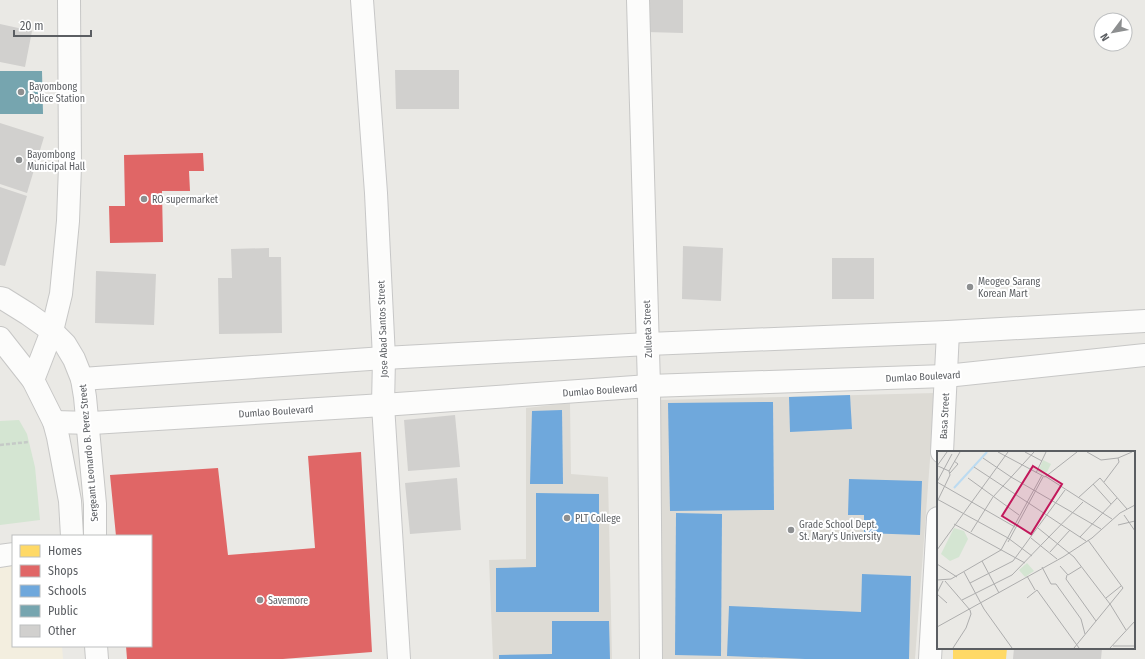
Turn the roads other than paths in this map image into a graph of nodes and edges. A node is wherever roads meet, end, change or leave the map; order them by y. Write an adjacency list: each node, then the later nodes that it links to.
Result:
1 (69, 0): 6 (street)
2 (362, 0): 11 (street, Jose Abad Santos Street)
3 (638, 0): 9 (street, Zulueta Street)
4 (0, 298): 6 (street, Sergeant Leonardo B. Perez Street)
5 (1145, 320): 7 (street)
6 (52, 331): 13 (street, Sergeant Leonardo B. Perez Street); 14 (street)
7 (948, 332): 9 (street); 12 (street, Basa Street)
8 (0, 338): 14 (street)
9 (648, 344): 11 (street); 15 (street, Zulueta Street)
10 (1145, 355): 12 (street, Dumlao Boulevard)
11 (384, 358): 13 (street); 16 (street, Jose Abad Santos Street)
12 (946, 376): 15 (street, Dumlao Boulevard); 19 (street, Basa Street)
13 (82, 379): 18 (street, Sergeant Leonardo B. Perez Street)
14 (33, 380): 17 (street)
15 (650, 386): 16 (street, Dumlao Boulevard); 28 (street, Zulueta Street)
16 (383, 405): 18 (street, Dumlao Boulevard); 27 (street, Jose Abad Santos Street)
17 (54, 422): 18 (street, Dumlao Boulevard); 20 (street)
18 (87, 423): 21 (street, Sergeant Leonardo B. Perez Street)
19 (942, 451)
20 (72, 535)
21 (95, 535)
22 (937, 536): 29 (street)
23 (12, 554): 24 (street)
24 (0, 556)
25 (96, 647): 26 (street)
26 (98, 659)
27 (399, 659)
28 (650, 659)
29 (930, 659)

